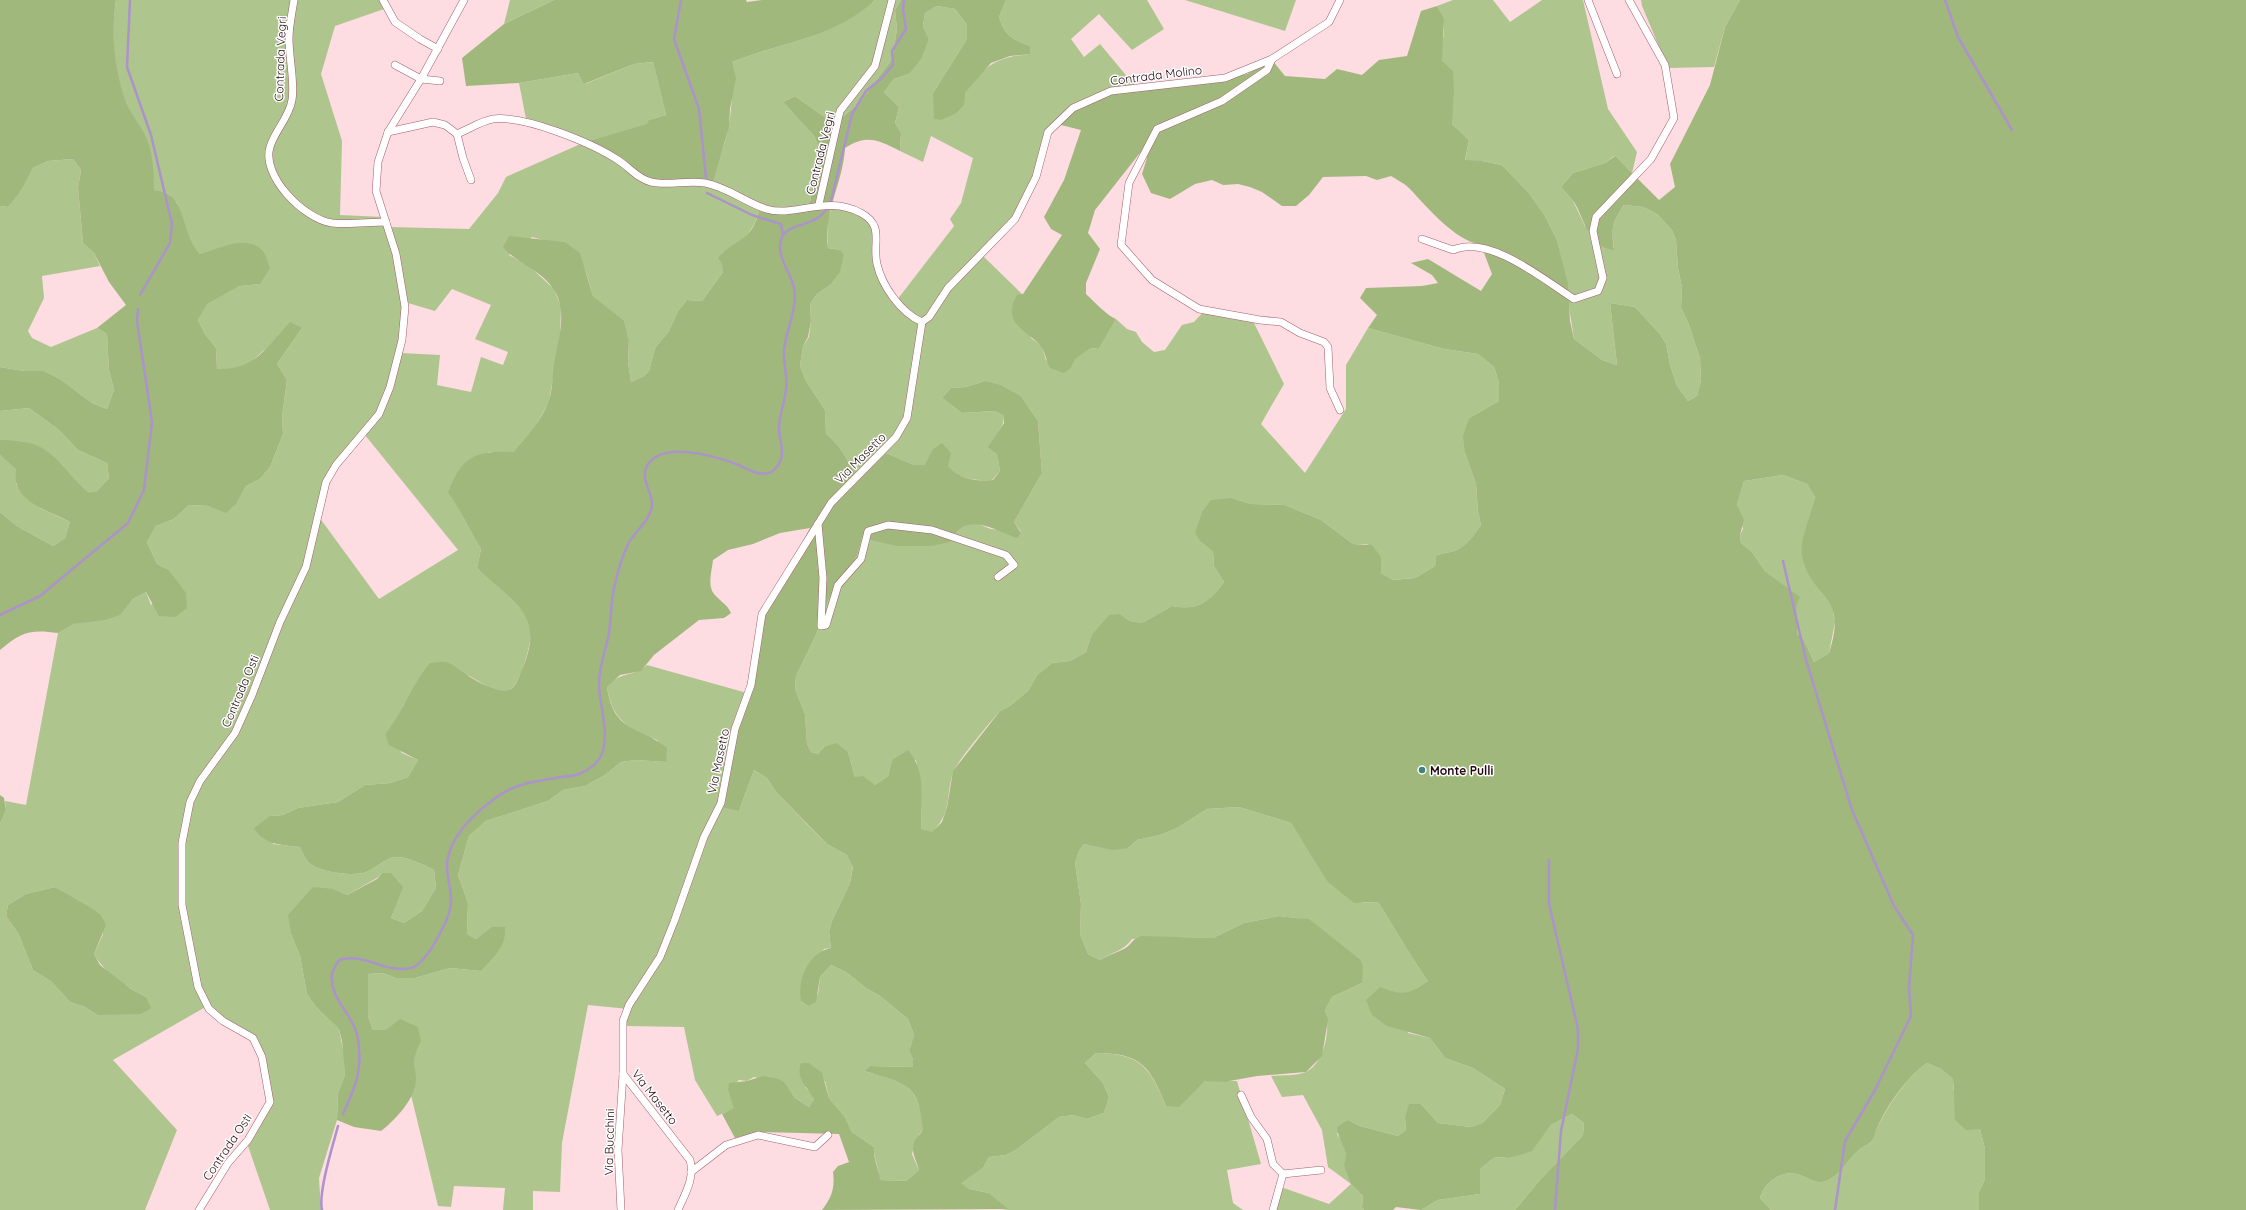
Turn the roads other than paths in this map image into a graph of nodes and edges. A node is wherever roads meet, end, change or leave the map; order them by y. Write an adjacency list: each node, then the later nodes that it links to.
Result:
1 (294, 0): 18 (street, Contrada Vegri)
2 (383, 0): 8 (street)
3 (464, 0): 8 (street)
4 (892, 0): 17 (street, Contrada Vegri)
5 (1340, 0): 9 (street, Contrada Molino)
6 (1588, 0): 11 (street)
7 (1629, 0): 19 (street)
8 (438, 49): 12 (street)
9 (1272, 59): 20 (street, Contrada Molino); 21 (street)
10 (395, 65): 12 (street)
11 (1617, 74)
12 (421, 79): 13 (street); 14 (street)
13 (440, 81)
14 (388, 132): 15 (street); 18 (street)
15 (457, 134): 16 (street); 17 (street, Contrada Vegri)
16 (471, 180)
17 (820, 205): 20 (street, Contrada Vegri)
18 (386, 222): 30 (street, Contrada Osti)
19 (1422, 238)
20 (922, 322): 22 (street, Via Masetto)
21 (1340, 410)
22 (818, 524): 23 (street); 24 (street, Via Masetto)
23 (998, 577)
24 (623, 1074): 28 (street, Via Masetto); 31 (street, Via Bucchini)
25 (1241, 1095): 29 (street)
26 (828, 1135): 28 (street)
27 (1321, 1170): 29 (street)
28 (691, 1172): 32 (street)
29 (1283, 1174): 33 (street)
30 (199, 1210)
31 (621, 1210)
32 (678, 1210)
33 (1273, 1210)

